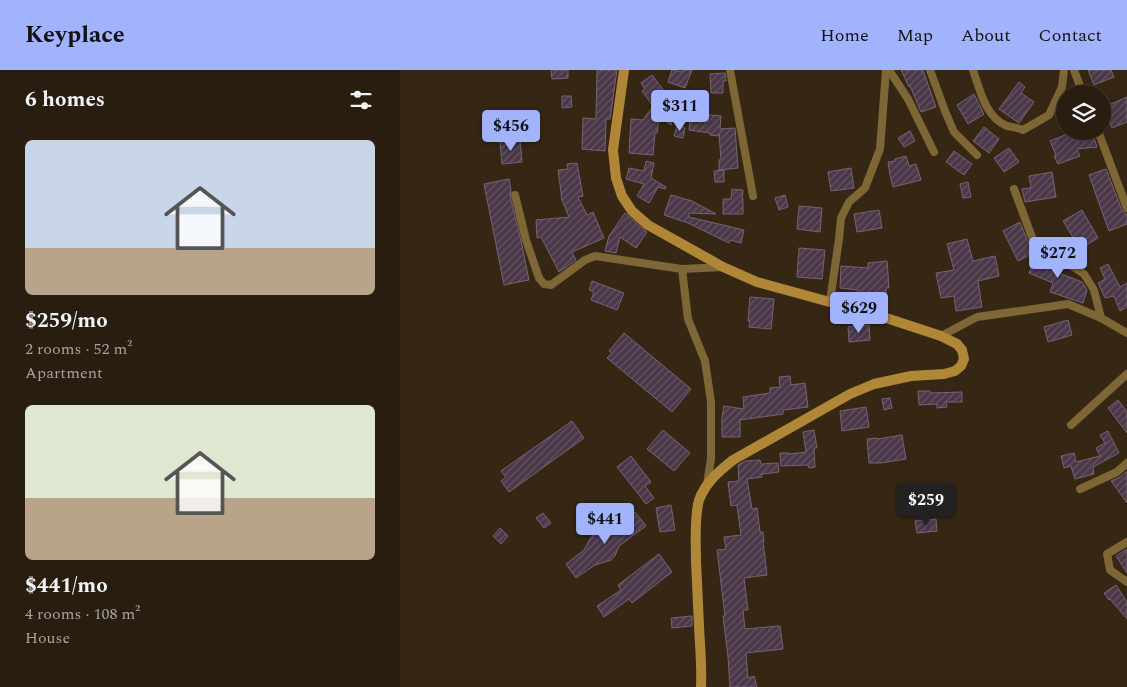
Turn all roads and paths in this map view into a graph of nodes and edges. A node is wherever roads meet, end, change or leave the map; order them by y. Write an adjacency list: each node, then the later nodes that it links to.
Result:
1 (624, 70): 16 (main road)
2 (730, 70): 14 (street)
3 (888, 70): 10 (street); 18 (street)
4 (930, 70): 11 (street)
5 (973, 70): 6 (street)
6 (1064, 70)
7 (1074, 70): 8 (street)
8 (1080, 85)
9 (1101, 140): 15 (street)
10 (934, 152)
11 (978, 155)
12 (1014, 188): 19 (street)
13 (516, 195): 17 (street)
14 (753, 196)
15 (1127, 208)
16 (723, 267): 17 (street); 18 (main road)
17 (682, 269): 25 (street)
18 (830, 302): 21 (main road)
19 (1101, 318): 20 (street); 21 (street)
20 (1127, 333)
21 (941, 336): 25 (main road)
22 (1127, 374): 23 (street)
23 (1071, 425)
24 (1127, 463): 26 (street)
25 (707, 484): 29 (main road)
26 (1080, 490)
27 (1127, 542): 28 (street)
28 (1127, 582)
29 (701, 687)

